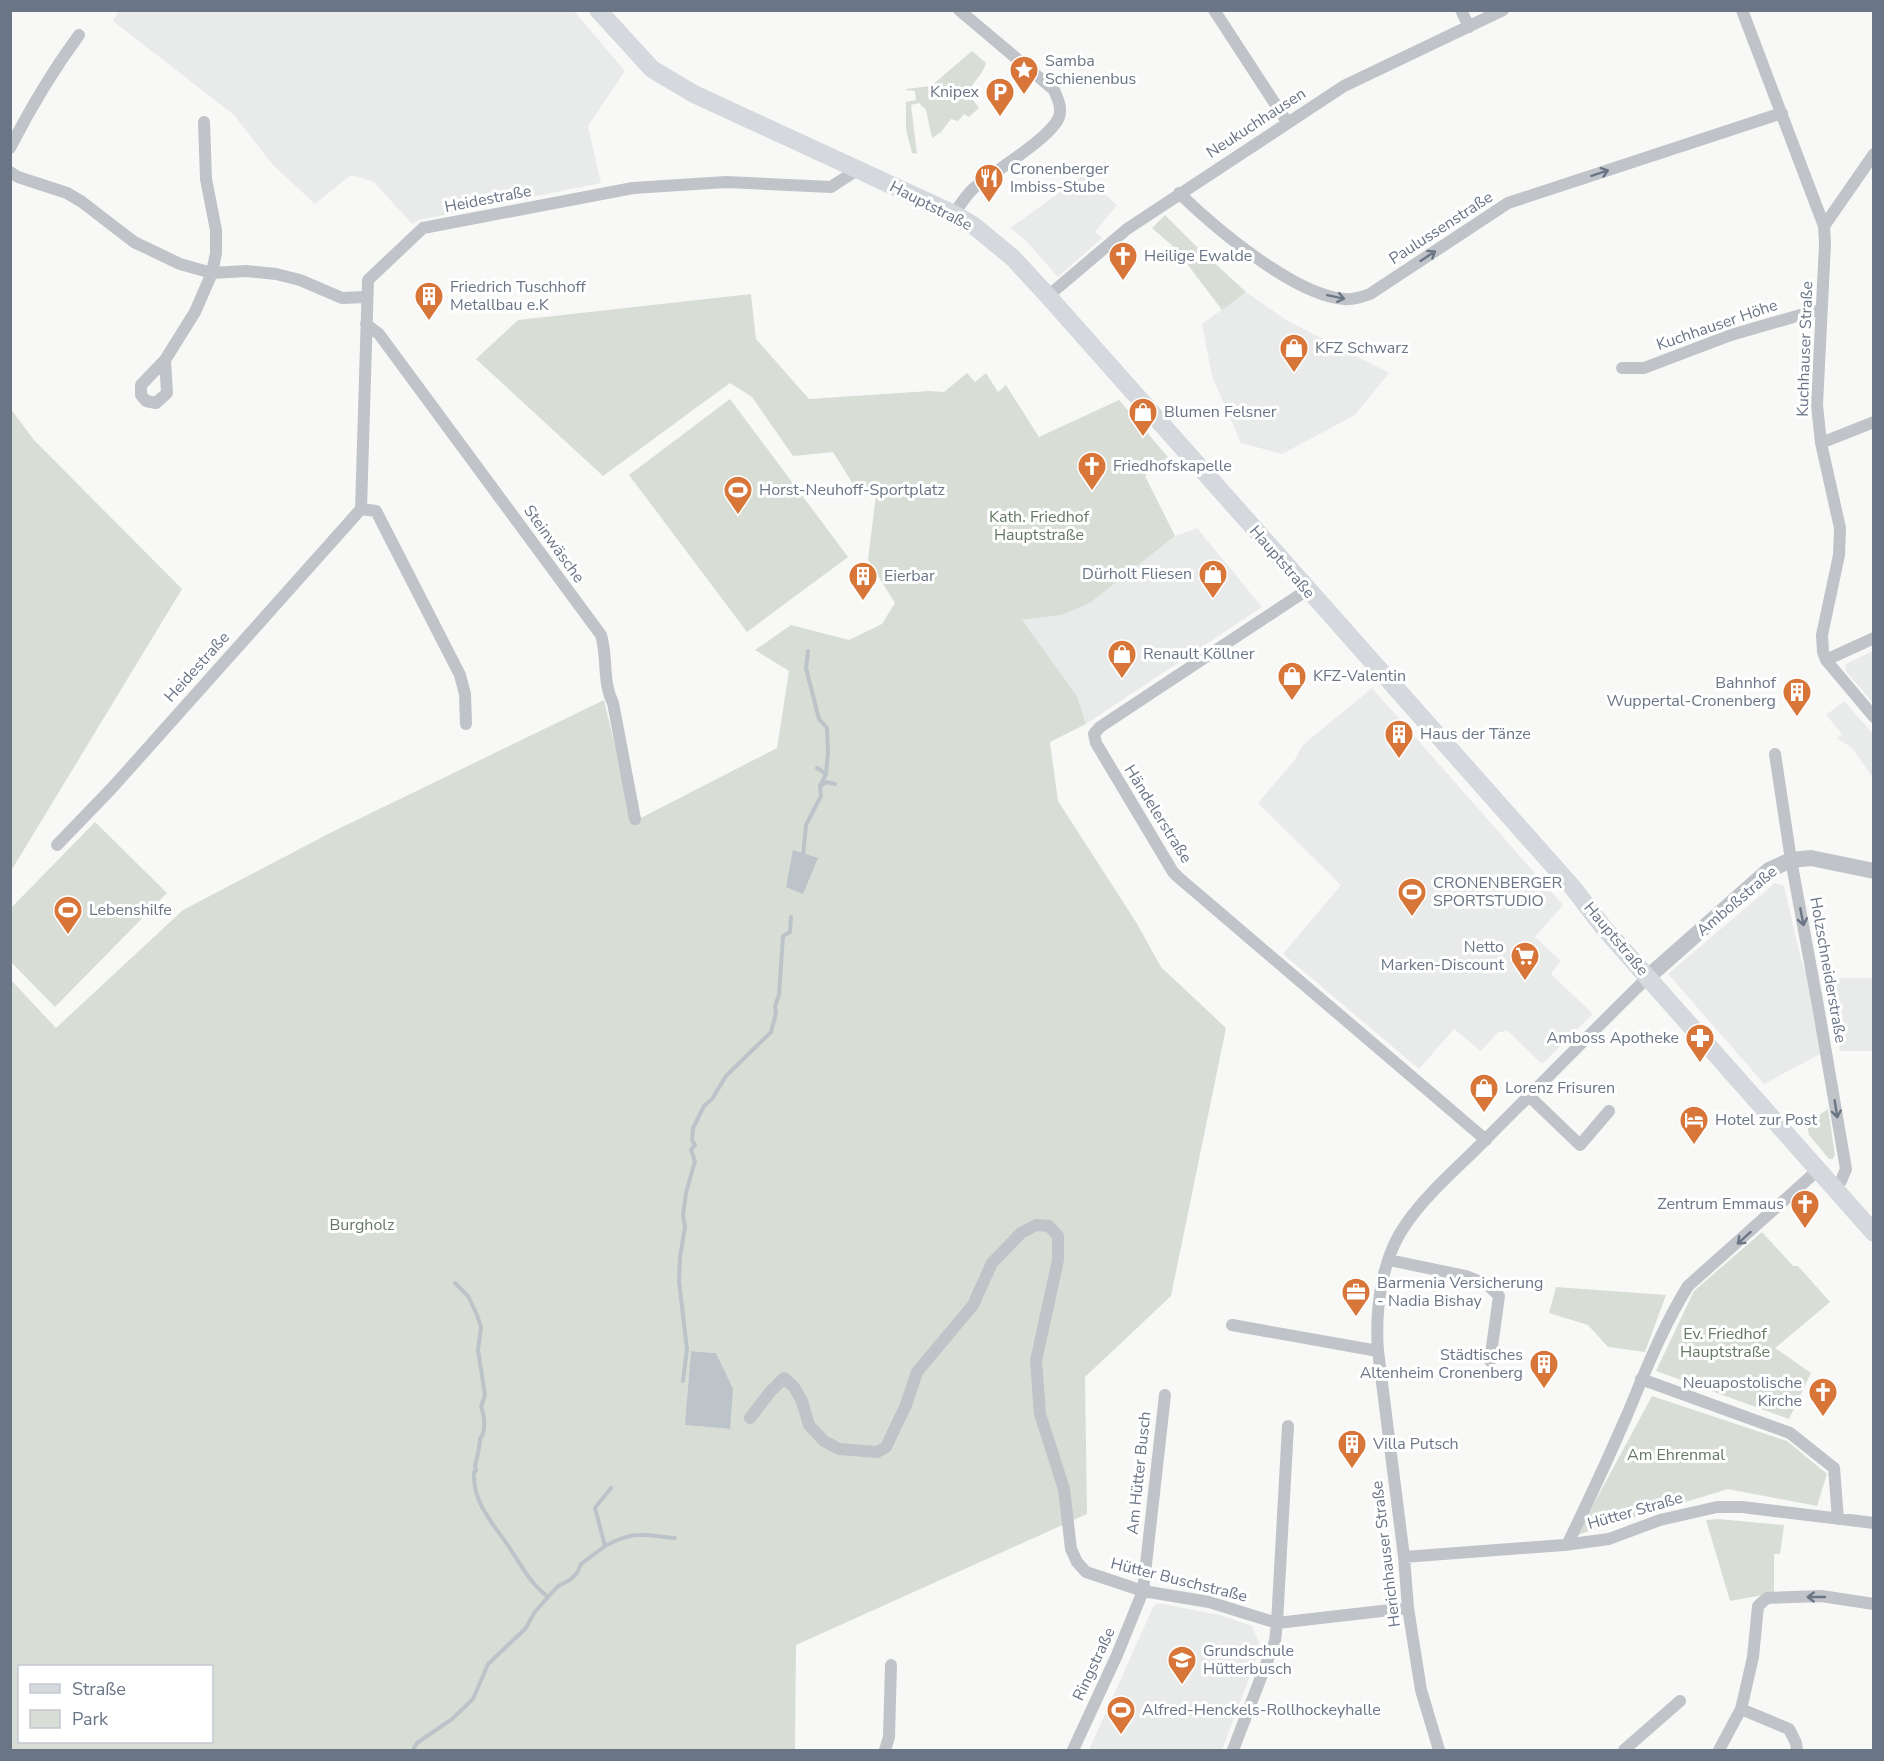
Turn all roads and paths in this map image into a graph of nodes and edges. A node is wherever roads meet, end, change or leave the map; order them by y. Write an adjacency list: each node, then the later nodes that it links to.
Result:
1 (598, 10): 14 (main road, Hauptstraße)
2 (959, 10): 18 (street)
3 (1214, 10): 11 (street)
4 (1461, 10): 7 (street)
5 (1503, 10): 7 (street, Neukuchhausen)
6 (1742, 10): 9 (street, Kuchhauser Straße)
7 (1469, 27): 11 (street, Neukuchhausen)
8 (79, 34): 12 (street)
9 (1782, 113): 17 (street, Paulussenstraße, one-way to 9); 19 (street, Kuchhauser Straße)
10 (204, 122): 20 (street)
11 (1287, 122): 17 (street, Neukuchhausen)
12 (10, 148)
13 (1874, 154): 19 (street)
14 (857, 170): 18 (main road, Hauptstraße); 22 (street, Heidestraße)
15 (14, 174): 16 (street); 20 (street)
16 (10, 188)
17 (1179, 193): 21 (street, Neukuchhausen)
18 (954, 214): 21 (main road, Hauptstraße)
19 (1824, 226): 23 (street, Kuchhauser Straße)
20 (212, 273): 22 (street); 25 (street)
21 (1048, 296): 30 (main road, Hauptstraße)
22 (366, 297): 24 (street, Heidestraße)
23 (1821, 309): 26 (street, Kuchhauser Höhe); 28 (street, Kuchhauser Straße)
24 (366, 324): 29 (street, Heidestraße); 36 (street, Steinwäsche)
25 (165, 360)
26 (1622, 368)
27 (1874, 422): 28 (street)
28 (1821, 443): 32 (street, Kuchhauser Straße)
29 (360, 509): 34 (street); 37 (street, Heidestraße)
30 (1307, 590): 40 (main road, Hauptstraße); 43 (street, Händelerstraße)
31 (1874, 638): 32 (street)
32 (1826, 660): 33 (street)
33 (1874, 717)
34 (466, 724)
35 (1774, 754): 38 (street, Holzschneiderstraße)
36 (635, 819)
37 (57, 845)
38 (1791, 860): 39 (street, Amboßstraße); 40 (street, Amboßstraße); 45 (street, Holzschneiderstraße, one-way to 45)
39 (1874, 871)
40 (1648, 977): 41 (street, Herichhauser Straße); 44 (main road, Hauptstraße)
41 (1529, 1096): 42 (street); 43 (street, Herichhauser Straße)
42 (1609, 1111)
43 (1486, 1140): 47 (street, Herichhauser Straße)
44 (1818, 1170): 45 (main road, Hauptstraße); 51 (street, one-way to 51)
45 (1834, 1188): 46 (main road, Hauptstraße)
46 (1874, 1233)
47 (1389, 1260): 49 (street, Herichhauser Straße); 50 (street)
48 (1232, 1325): 49 (street)
49 (1378, 1351): 58 (street, Herichhauser Straße)
50 (1490, 1361)
51 (1641, 1379): 55 (street); 57 (street)
52 (1165, 1395): 59 (street, Am Hütter Busch)
53 (750, 1418): 59 (street, Hütter Buschstraße)
54 (1287, 1426): 62 (street)
55 (1838, 1519): 56 (street, Hütter Straße); 57 (street, Hütter Straße)
56 (1874, 1523)
57 (1568, 1545): 58 (street, Hütter Straße)
58 (1404, 1557): 61 (street, Herichhauser Straße)
59 (1143, 1591): 62 (street, Hütter Buschstraße); 67 (street, Ringstraße)
60 (1874, 1604): 65 (street, one-way to 65)
61 (1408, 1608): 62 (street, Hütter Buschstraße); 69 (street, Herichhauser Straße)
62 (1277, 1623): 68 (street)
63 (891, 1665): 66 (street)
64 (1680, 1701): 70 (street)
65 (1741, 1709): 71 (street); 72 (street)
66 (885, 1750)
67 (1073, 1750)
68 (1233, 1750)
69 (1439, 1750)
70 (1624, 1750)
71 (1719, 1750)
72 (1797, 1750)

